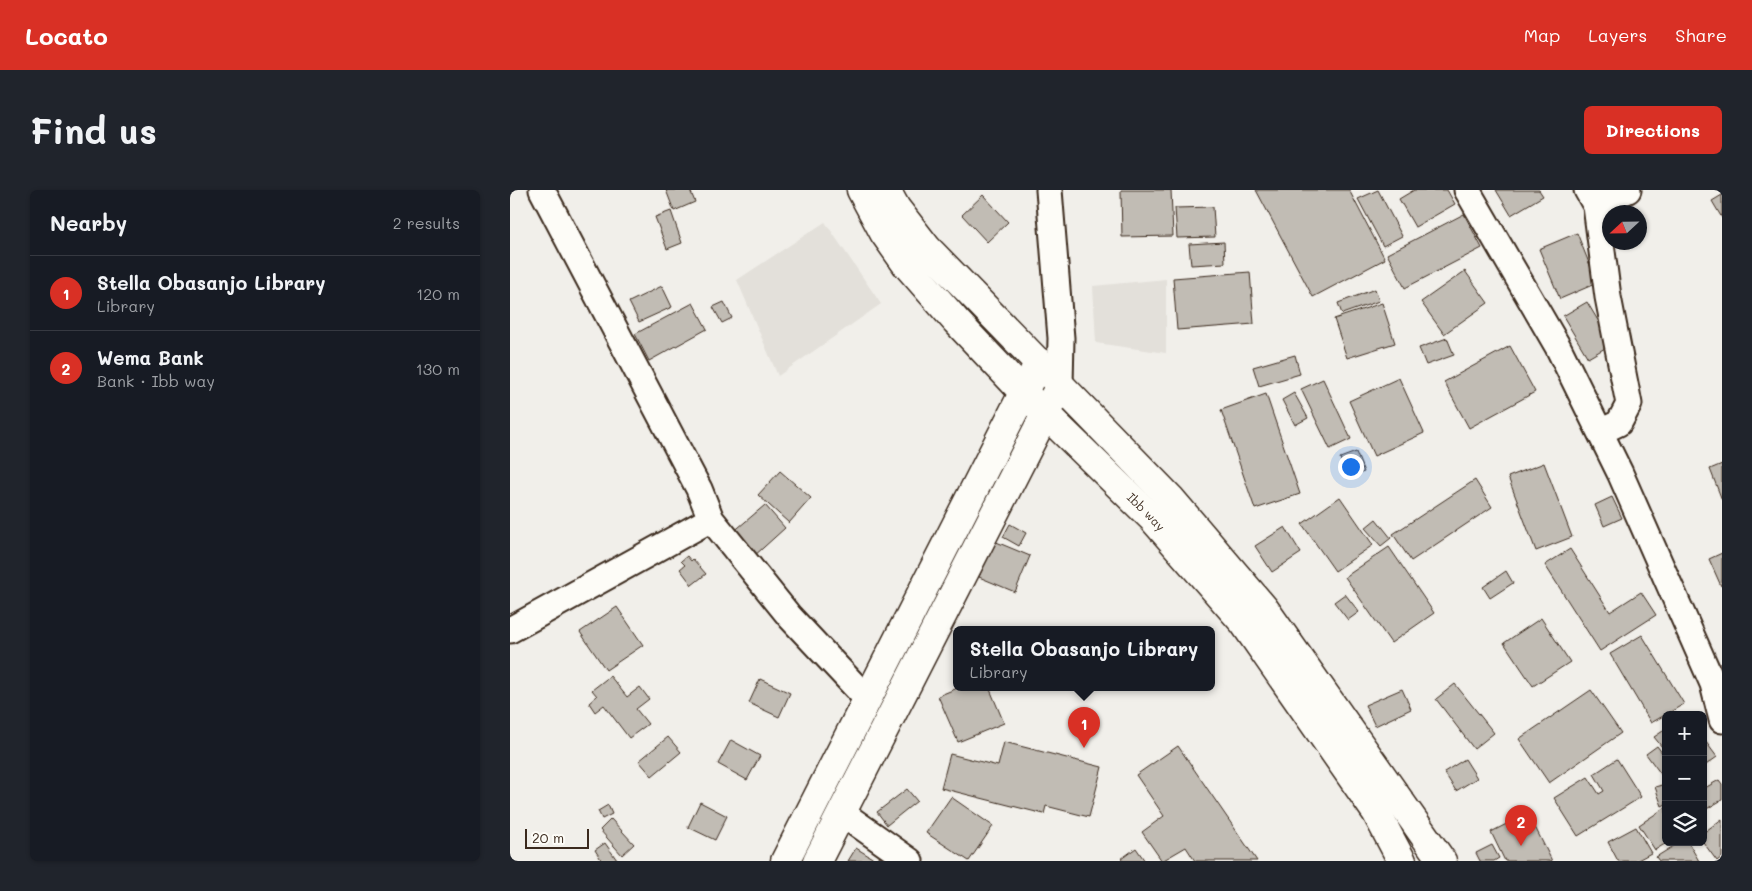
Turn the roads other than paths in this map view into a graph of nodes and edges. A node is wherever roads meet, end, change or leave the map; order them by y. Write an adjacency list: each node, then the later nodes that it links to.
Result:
1 (542, 190): 14 (street)
2 (861, 190): 11 (main road, Ibb way)
3 (886, 190): 9 (main road)
4 (1049, 190): 8 (street)
5 (1467, 190): 13 (street)
6 (1628, 190): 7 (street)
7 (1591, 198): 13 (street)
8 (1061, 338): 9 (street); 10 (street)
9 (1038, 362): 10 (main road); 11 (main road)
10 (1060, 385): 12 (main road); 23 (main road)
11 (1024, 393): 12 (main road, Ibb way); 16 (main road)
12 (1045, 412): 18 (main road); 22 (main road, Ibb way)
13 (1600, 432): 17 (street)
14 (711, 520): 15 (street); 16 (street)
15 (510, 630)
16 (867, 699): 19 (main road)
17 (1722, 720)
18 (842, 813): 20 (main road); 21 (street)
19 (785, 861)
20 (817, 861)
21 (910, 861)
22 (1402, 861)
23 (1442, 861)

